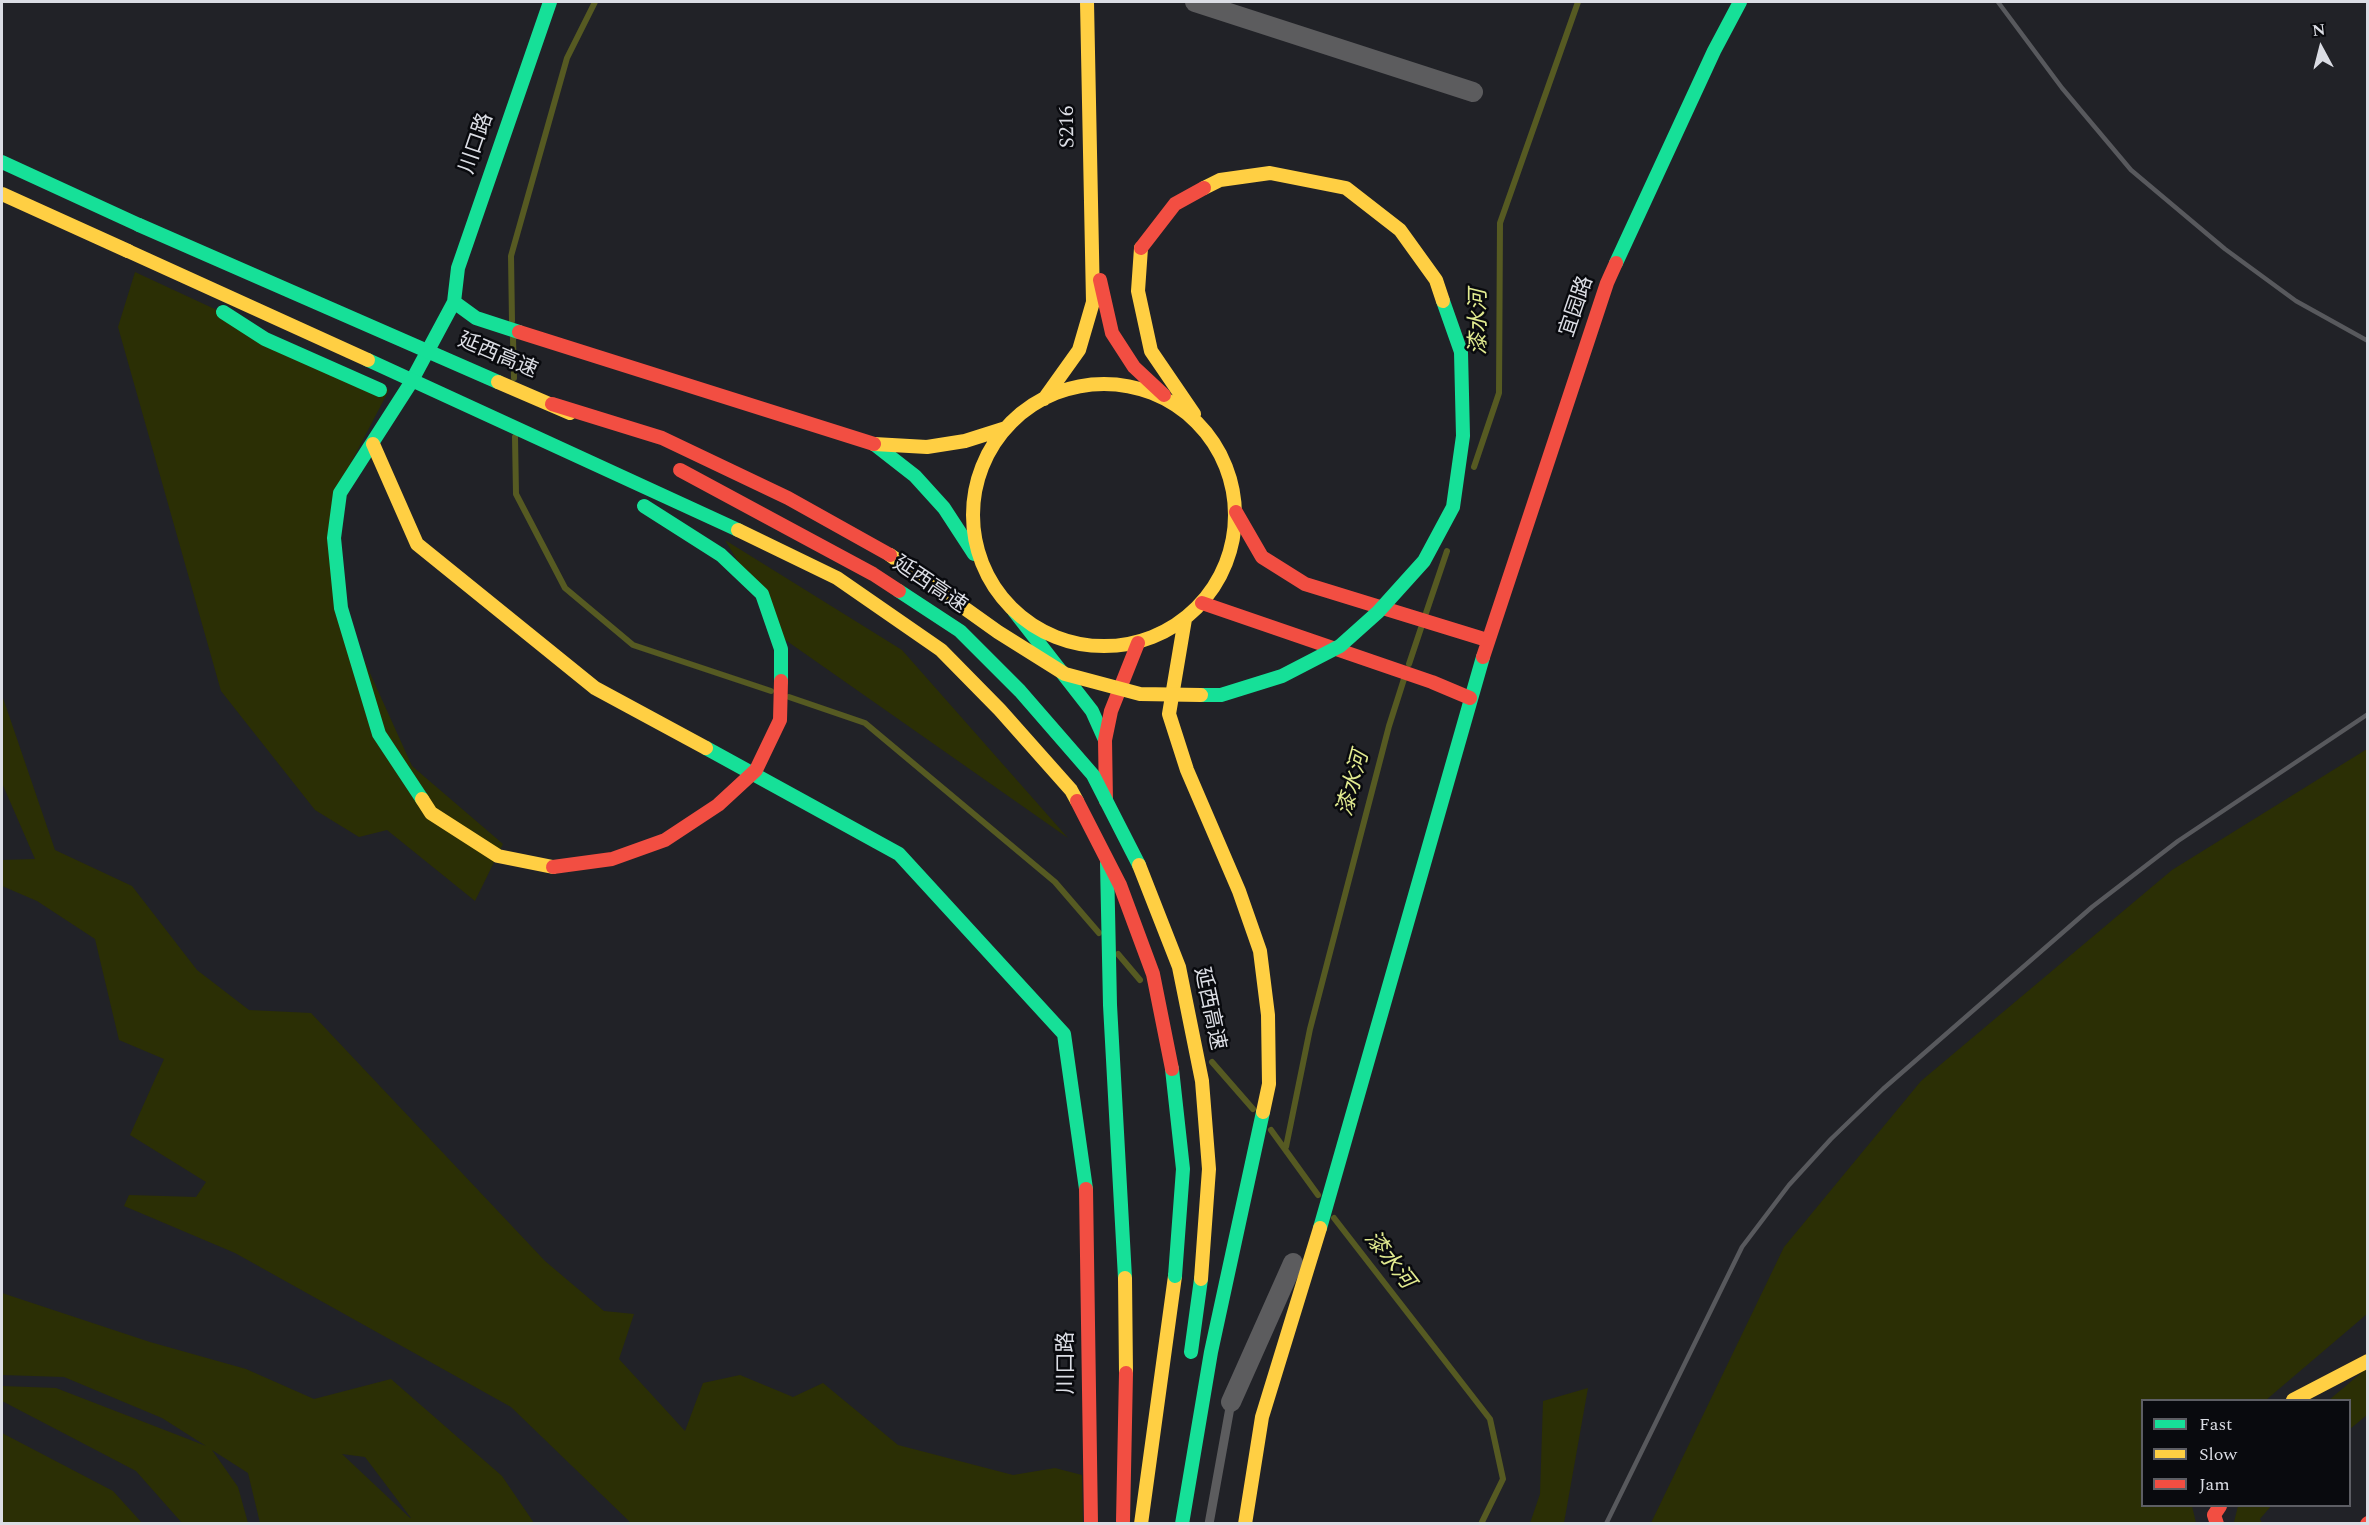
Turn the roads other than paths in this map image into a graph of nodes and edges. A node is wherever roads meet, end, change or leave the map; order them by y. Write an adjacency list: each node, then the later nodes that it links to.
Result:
1 (550, 2): 10 (main road, 川口路)
2 (1087, 2): 9 (main road, S216 / S216)
3 (1196, 2): 5 (street)
4 (1740, 2): 27 (main road, 宜园路)
5 (1473, 92)
6 (2, 162): 12 (main road, 延西高速, bridge)
7 (2, 194): 8 (main road)
8 (128, 251): 14 (main road, bridge); 44 (main road, bridge)
9 (1093, 251): 11 (main road); 13 (main road)
10 (454, 302): 17 (main road); 18 (main road)
11 (1044, 399): 13 (main road); 15 (main road)
12 (552, 404): 16 (main road, 延西高速, bridge); 19 (main road, bridge)
13 (1175, 405): 19 (main road)
14 (416, 406)
15 (1006, 428): 18 (main road); 23 (main road)
16 (624, 441)
17 (373, 444): 21 (main road, bridge); 33 (main road)
18 (874, 444): 23 (main road)
19 (1216, 446): 22 (main road)
20 (664, 462): 36 (main road, 延西高速, bridge)
21 (633, 501)
22 (1236, 512): 24 (main road); 27 (main road)
23 (983, 567): 25 (main road)
24 (1202, 603): 26 (main road); 29 (main road)
25 (1014, 611): 28 (main road); 30 (main road)
26 (1185, 619): 28 (main road); 45 (main road)
27 (1487, 640): 29 (main road, 宜园路)
28 (1138, 642): 30 (main road)
29 (1470, 698): 31 (main road); 48 (main road)
30 (1105, 740): 32 (main road)
31 (1346, 1084)
32 (1118, 1120): 33 (main road); 43 (main road)
33 (1088, 1202): 42 (main road, 川口路)
34 (1295, 1257): 38 (street); 39 (main road)
35 (2367, 1361): 37 (main road)
36 (1188, 1372)
37 (2297, 1399)
38 (1231, 1402): 46 (lane)
39 (1245, 1432)
40 (1234, 1501): 47 (main road)
41 (2219, 1507): 49 (main road)
42 (1091, 1524)
43 (1123, 1524)
44 (1141, 1524)
45 (1182, 1524)
46 (1209, 1524)
47 (1231, 1524)
48 (1245, 1524)
49 (2217, 1524)

